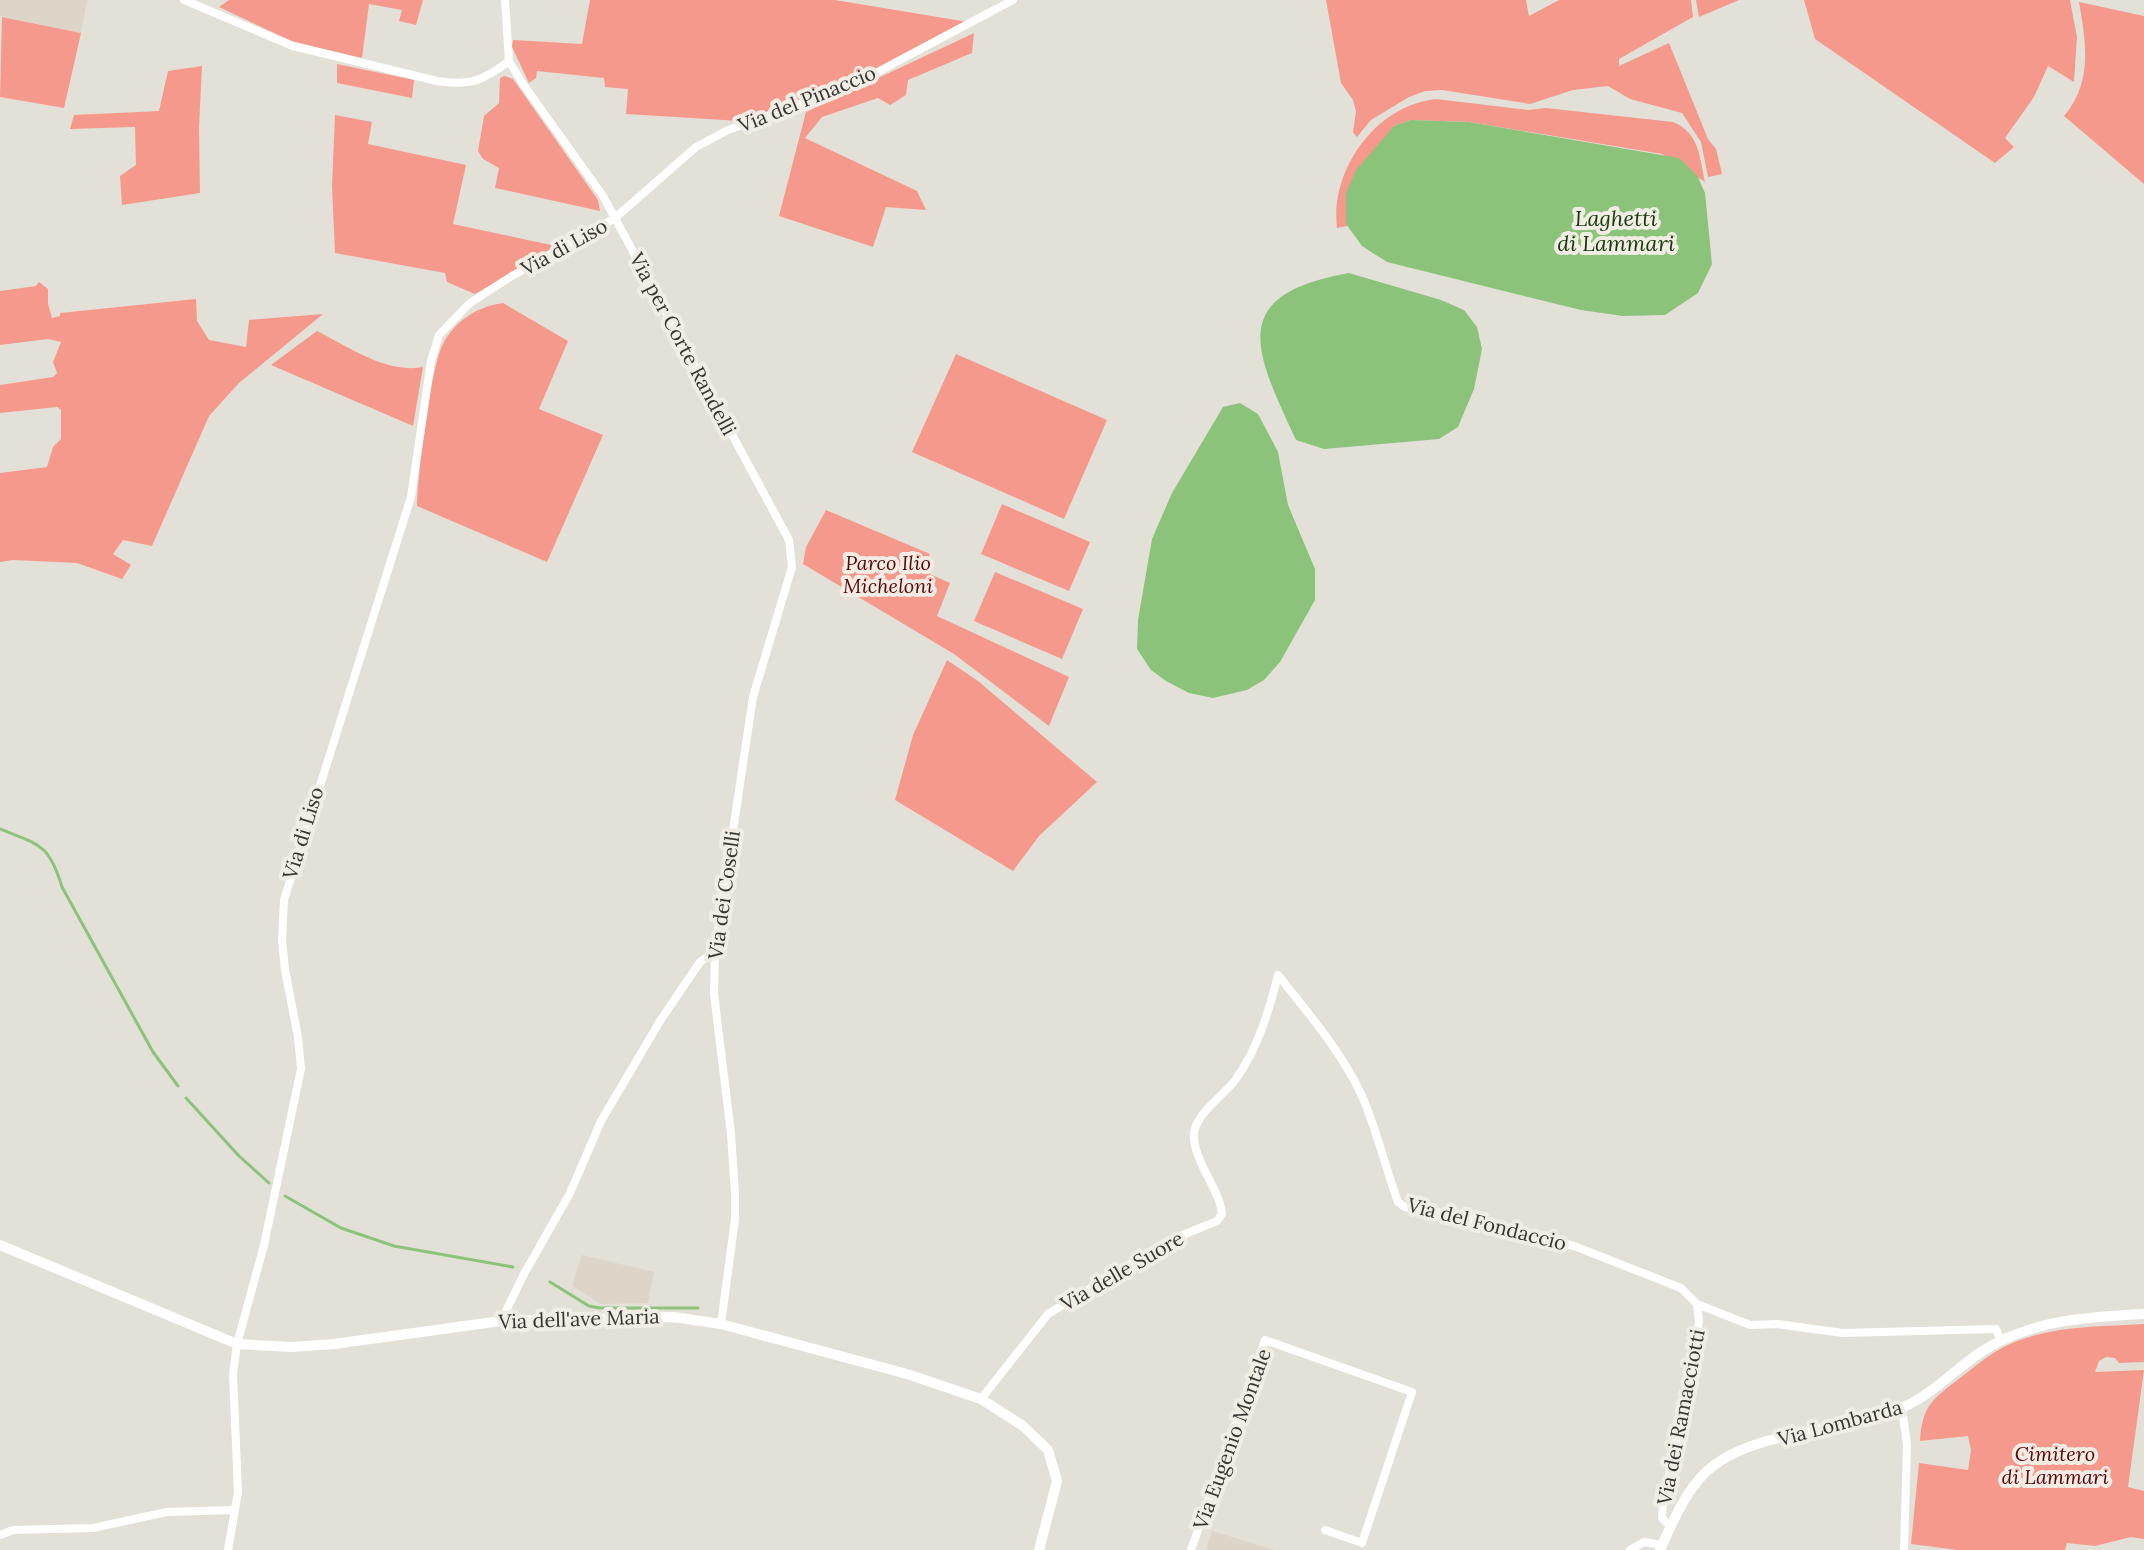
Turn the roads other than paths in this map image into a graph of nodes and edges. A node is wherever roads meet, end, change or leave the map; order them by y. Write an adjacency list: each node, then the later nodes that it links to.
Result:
1 (184, 0): 4 (street)
2 (505, 0): 4 (street, Via per Corte Randelli)
3 (1013, 0): 5 (street, Via del Pinaccio)
4 (509, 61): 5 (street, Via per Corte Randelli)
5 (615, 218): 6 (street, Via per Corte Randelli); 15 (street, Via di Liso)
6 (792, 567): 7 (street, Via dei Coselli)
7 (715, 951): 12 (street); 13 (street, Via dei Coselli)
8 (1278, 975): 10 (street, Via del Fondaccio); 16 (street, Via delle Suore)
9 (0, 1245): 15 (street, Via dell'ave Maria)
10 (1697, 1304): 14 (street, Via del Fondaccio); 19 (street, Via dei Ramacciotti)
11 (2144, 1314): 14 (street, Via Lombarda)
12 (501, 1321): 13 (street, Via dell'ave Maria); 15 (street, Via dell'ave Maria)
13 (721, 1324): 16 (street, Via dell'ave Maria)
14 (1998, 1335): 17 (street, Via Lombarda)
15 (237, 1344): 18 (street, Via di Liso)
16 (981, 1399): 24 (street, Via dell'ave Maria)
17 (1902, 1408): 19 (street, Via Lombarda); 27 (street)
18 (235, 1510): 21 (street); 23 (street, Via di Liso)
19 (1671, 1527): 22 (street, Via Lombarda)
20 (1325, 1530): 25 (street, Via Eugenio Montale)
21 (0, 1535)
22 (1661, 1548): 26 (street)
23 (228, 1550)
24 (1039, 1550)
25 (1191, 1550)
26 (1630, 1550)
27 (1904, 1550)

